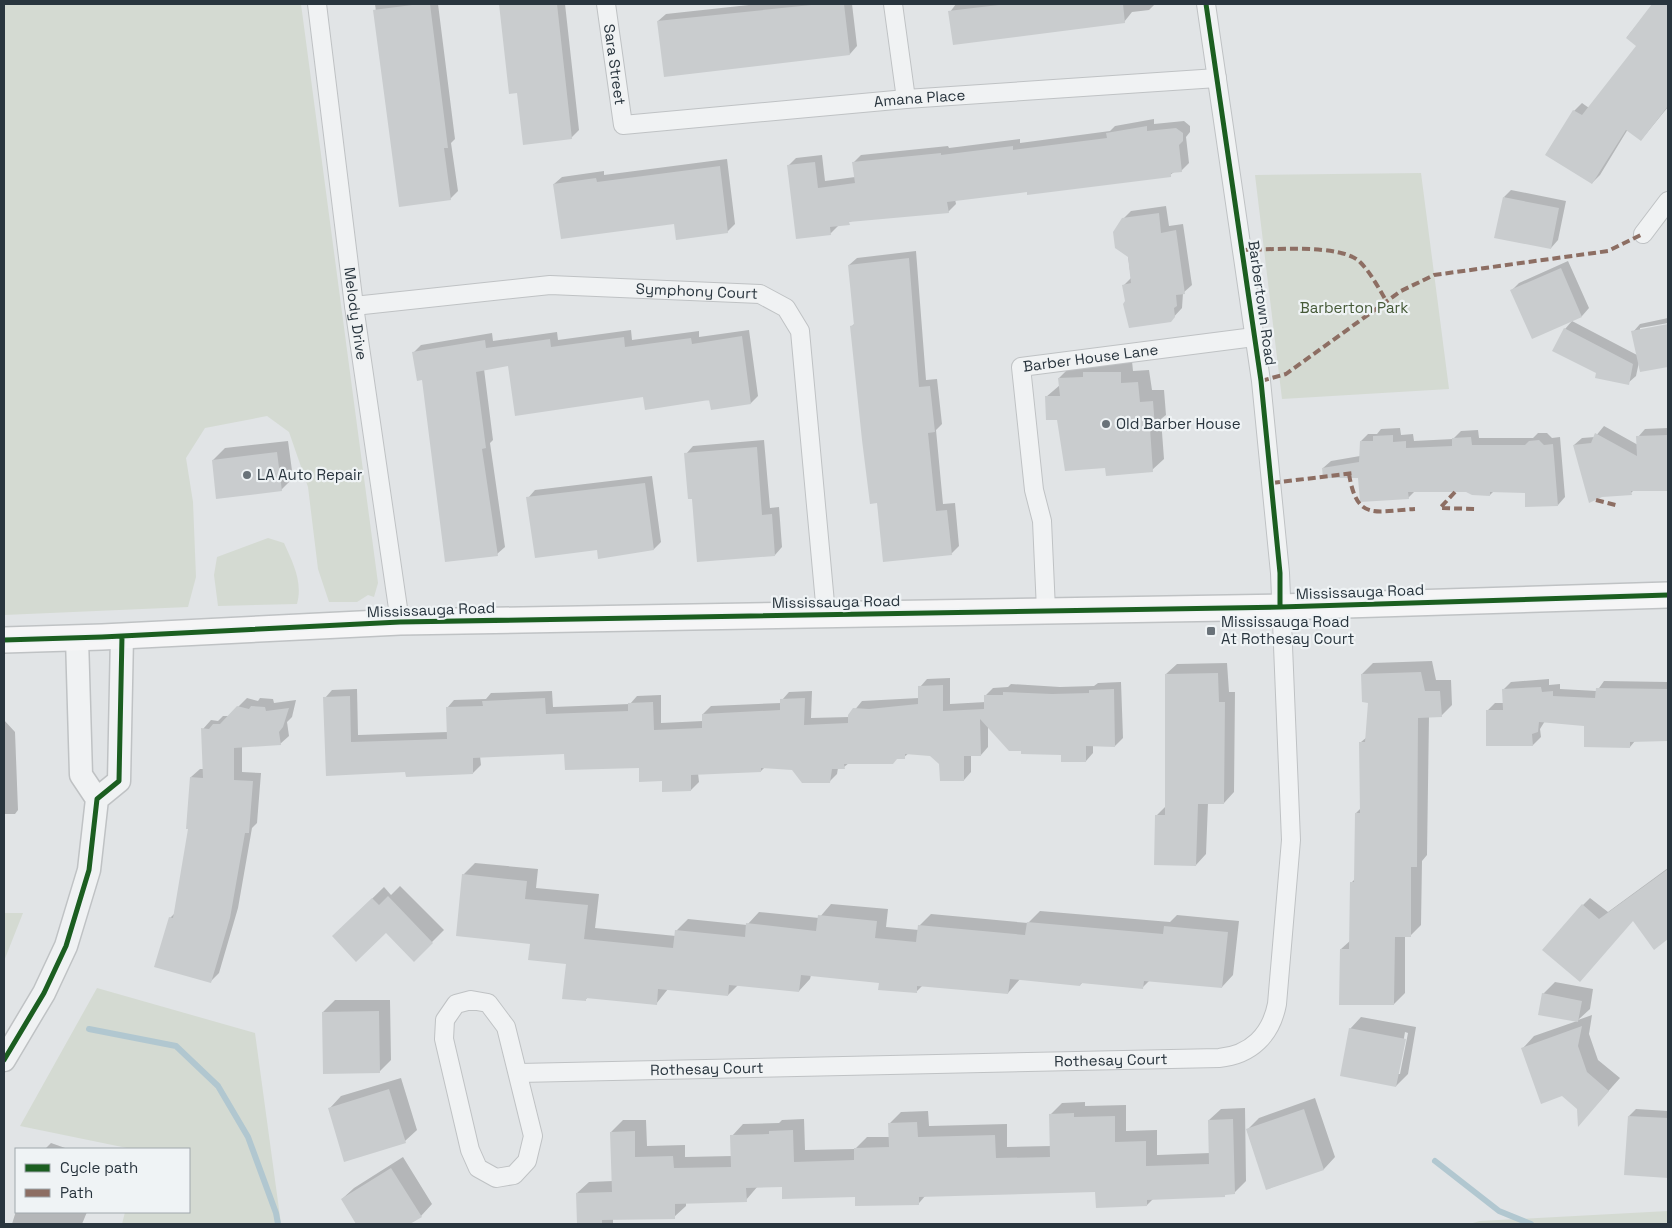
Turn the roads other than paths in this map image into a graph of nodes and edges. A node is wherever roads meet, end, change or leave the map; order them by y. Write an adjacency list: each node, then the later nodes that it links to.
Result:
1 (317, 4): 10 (street, Melody Drive)
2 (606, 4): 7 (street, Sara Street)
3 (892, 4): 6 (street)
4 (1206, 4): 5 (street, Barbertown Road)
5 (1216, 78): 6 (street, Amana Place); 11 (street, Barbertown Road)
6 (906, 99): 7 (street, Amana Place)
7 (622, 125)
8 (1668, 201): 9 (street)
9 (1643, 234)
10 (354, 306): 15 (street, Symphony Court); 16 (street, Melody Drive)
11 (1254, 337): 13 (street, Barbertown Road); 14 (street, Barber House Lane)
12 (1668, 595): 13 (main road, Mississauga Road)
13 (1280, 606): 14 (main road, Mississauga Road); 22 (street, Rothesay Court)
14 (1046, 610): 15 (main road, Mississauga Road)
15 (826, 614): 16 (main road, Mississauga Road)
16 (400, 622): 17 (main road, Mississauga Road)
17 (122, 636): 18 (main road, Mississauga Road); 20 (street)
18 (77, 638): 19 (main road, Mississauga Road); 20 (street)
19 (4, 640)
20 (96, 799): 21 (street)
21 (4, 1060)
22 (519, 1072): 22 (street)

